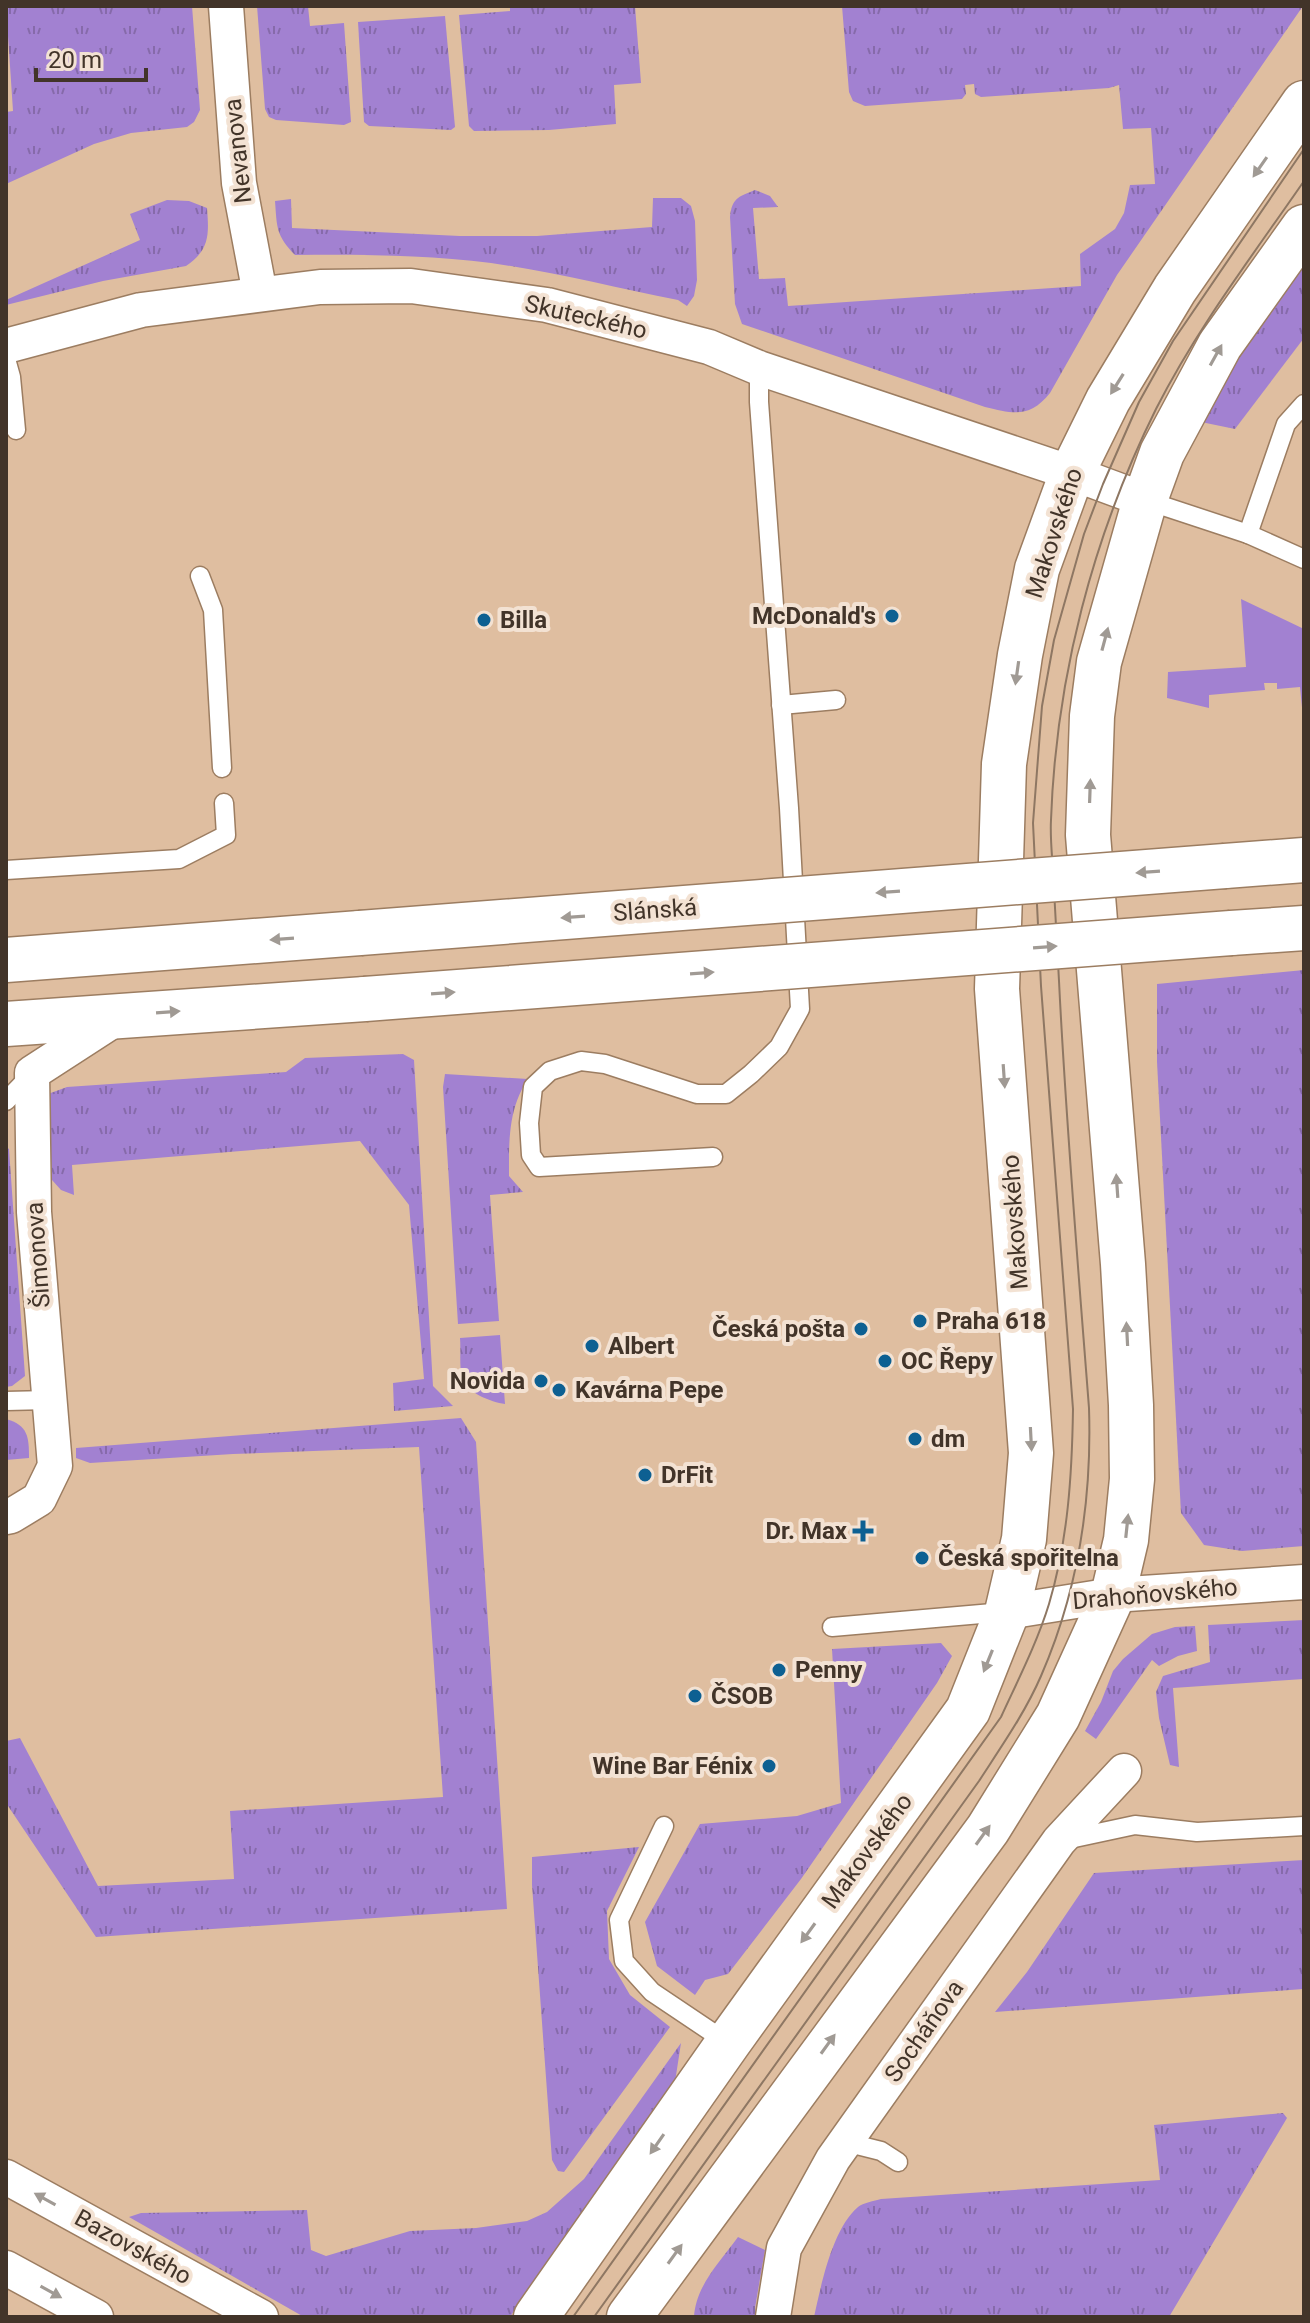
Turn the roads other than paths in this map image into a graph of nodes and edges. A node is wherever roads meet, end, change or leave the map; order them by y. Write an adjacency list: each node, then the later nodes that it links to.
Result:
1 (226, 6): 4 (street, Nevanova)
2 (1304, 103): 10 (street, Makovského, one-way to 10)
3 (1304, 227): 11 (street, one-way to 3)
4 (260, 294): 5 (street, Skuteckého); 7 (street, Skuteckého)
5 (6, 346)
6 (6, 359): 9 (lane)
7 (759, 368): 10 (street, Skuteckého); 16 (lane)
8 (1304, 404): 12 (lane)
9 (16, 430)
10 (1072, 473): 11 (street, Skuteckého); 33 (street, Makovského, one-way to 33)
11 (1145, 500): 12 (lane); 32 (street, one-way to 11)
12 (1248, 534): 13 (lane)
13 (1304, 559)
14 (200, 576): 17 (lane)
15 (836, 700): 16 (lane)
16 (781, 705): 27 (lane)
17 (222, 768)
18 (224, 803): 20 (lane)
19 (1304, 860): 22 (street, Slánská, one-way to 22, bridge)
20 (6, 870)
21 (1304, 928): 23 (street, one-way to 21, bridge)
22 (6, 960)
23 (120, 1016): 24 (street); 25 (street)
24 (6, 1024)
25 (32, 1073): 26 (lane); 28 (street, Šimonova)
26 (6, 1101)
27 (713, 1157)
28 (49, 1400): 29 (lane); 30 (street, Šimonova)
29 (6, 1401)
30 (6, 1517)
31 (1304, 1582): 32 (street, Drahoňovského)
32 (1113, 1595): 33 (street, Drahoňovského); 47 (street, one-way to 32)
33 (1007, 1612): 34 (lane); 39 (street, Makovského, one-way to 39)
34 (832, 1627)
35 (1124, 1771): 38 (street, Socháňova)
36 (664, 1826): 39 (lane)
37 (1304, 1826): 38 (lane)
38 (1059, 1841): 40 (street, Socháňova)
39 (728, 2043): 46 (street, Makovského, one-way to 46)
40 (845, 2142): 41 (lane); 48 (street, Socháňova)
41 (898, 2162)
42 (6, 2177): 45 (street, Bazovského, one-way to 42)
43 (6, 2268): 44 (street, one-way to 44)
44 (96, 2317)
45 (261, 2317)
46 (536, 2317)
47 (629, 2317)
48 (773, 2317)

